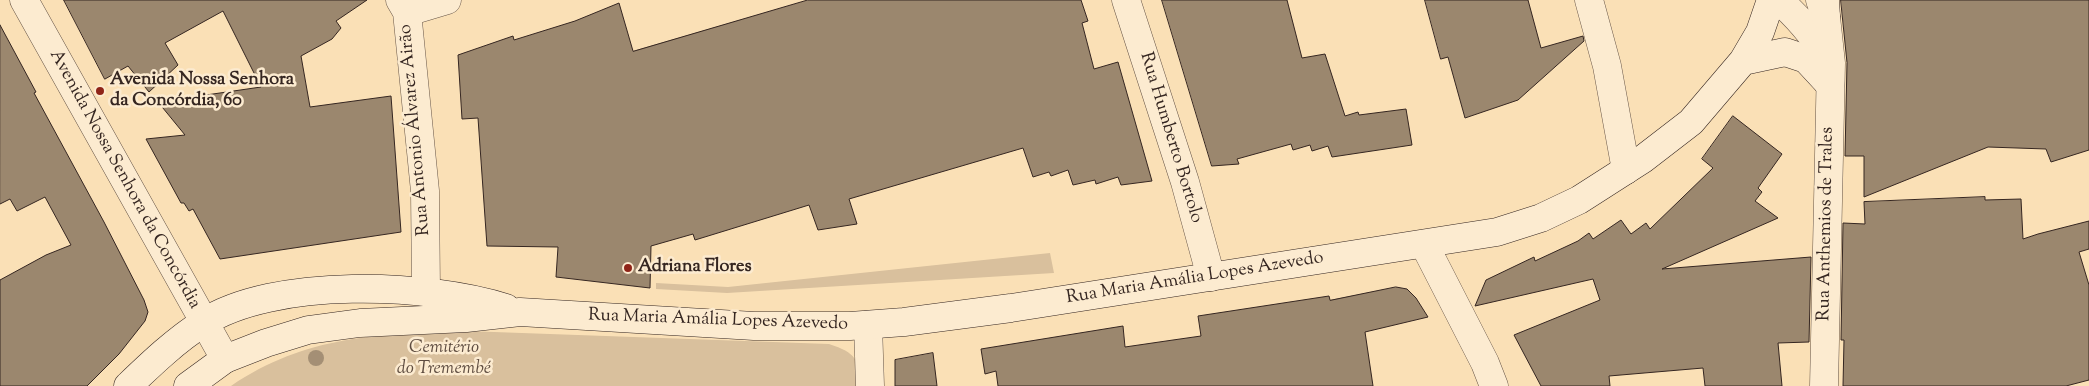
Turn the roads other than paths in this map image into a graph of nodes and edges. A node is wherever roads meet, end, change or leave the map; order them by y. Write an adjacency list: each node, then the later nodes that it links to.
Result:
1 (24, 0): 16 (main road, Avenida Nossa Senhora da Concórdia)
2 (447, 0): 7 (main road)
3 (1126, 0): 13 (main road, Rua Humberto Bortolo)
4 (1589, 0): 11 (main road)
5 (1770, 0): 9 (main road, Rua Maria Amália Lopes Azevedo)
6 (1778, 0): 10 (main road)
7 (403, 6): 14 (main road, Rua Antonio Álvarez Airão)
8 (1824, 6): 10 (main road, Rua Anthemios de Trales)
9 (1743, 61): 10 (main road); 11 (main road, Rua Maria Amália Lopes Azevedo)
10 (1830, 74): 23 (main road, Rua Anthemios de Trales)
11 (1626, 170): 12 (main road, Rua Maria Amália Lopes Azevedo)
12 (1424, 244): 13 (main road, Rua Maria Amália Lopes Azevedo); 22 (main road)
13 (1211, 277): 17 (main road, Rua Maria Amália Lopes Azevedo)
14 (426, 291): 15 (main road, Rua Maria Amália Lopes Azevedo); 16 (main road, Rua Maria Amália Lopes Azevedo)
15 (520, 312): 17 (main road, Rua Maria Amália Lopes Azevedo); 18 (main road, Rua Maria Amália Lopes Azevedo)
16 (204, 323): 18 (main road, Avenida Nossa Senhora da Concórdia); 19 (main road, Rua Maria Amália Lopes Azevedo)
17 (868, 325): 21 (main road)
18 (225, 359): 20 (main road, Rua Maria Amália Lopes Azevedo)
19 (128, 386)
20 (188, 386)
21 (870, 386)
22 (1494, 386)
23 (1824, 386)

